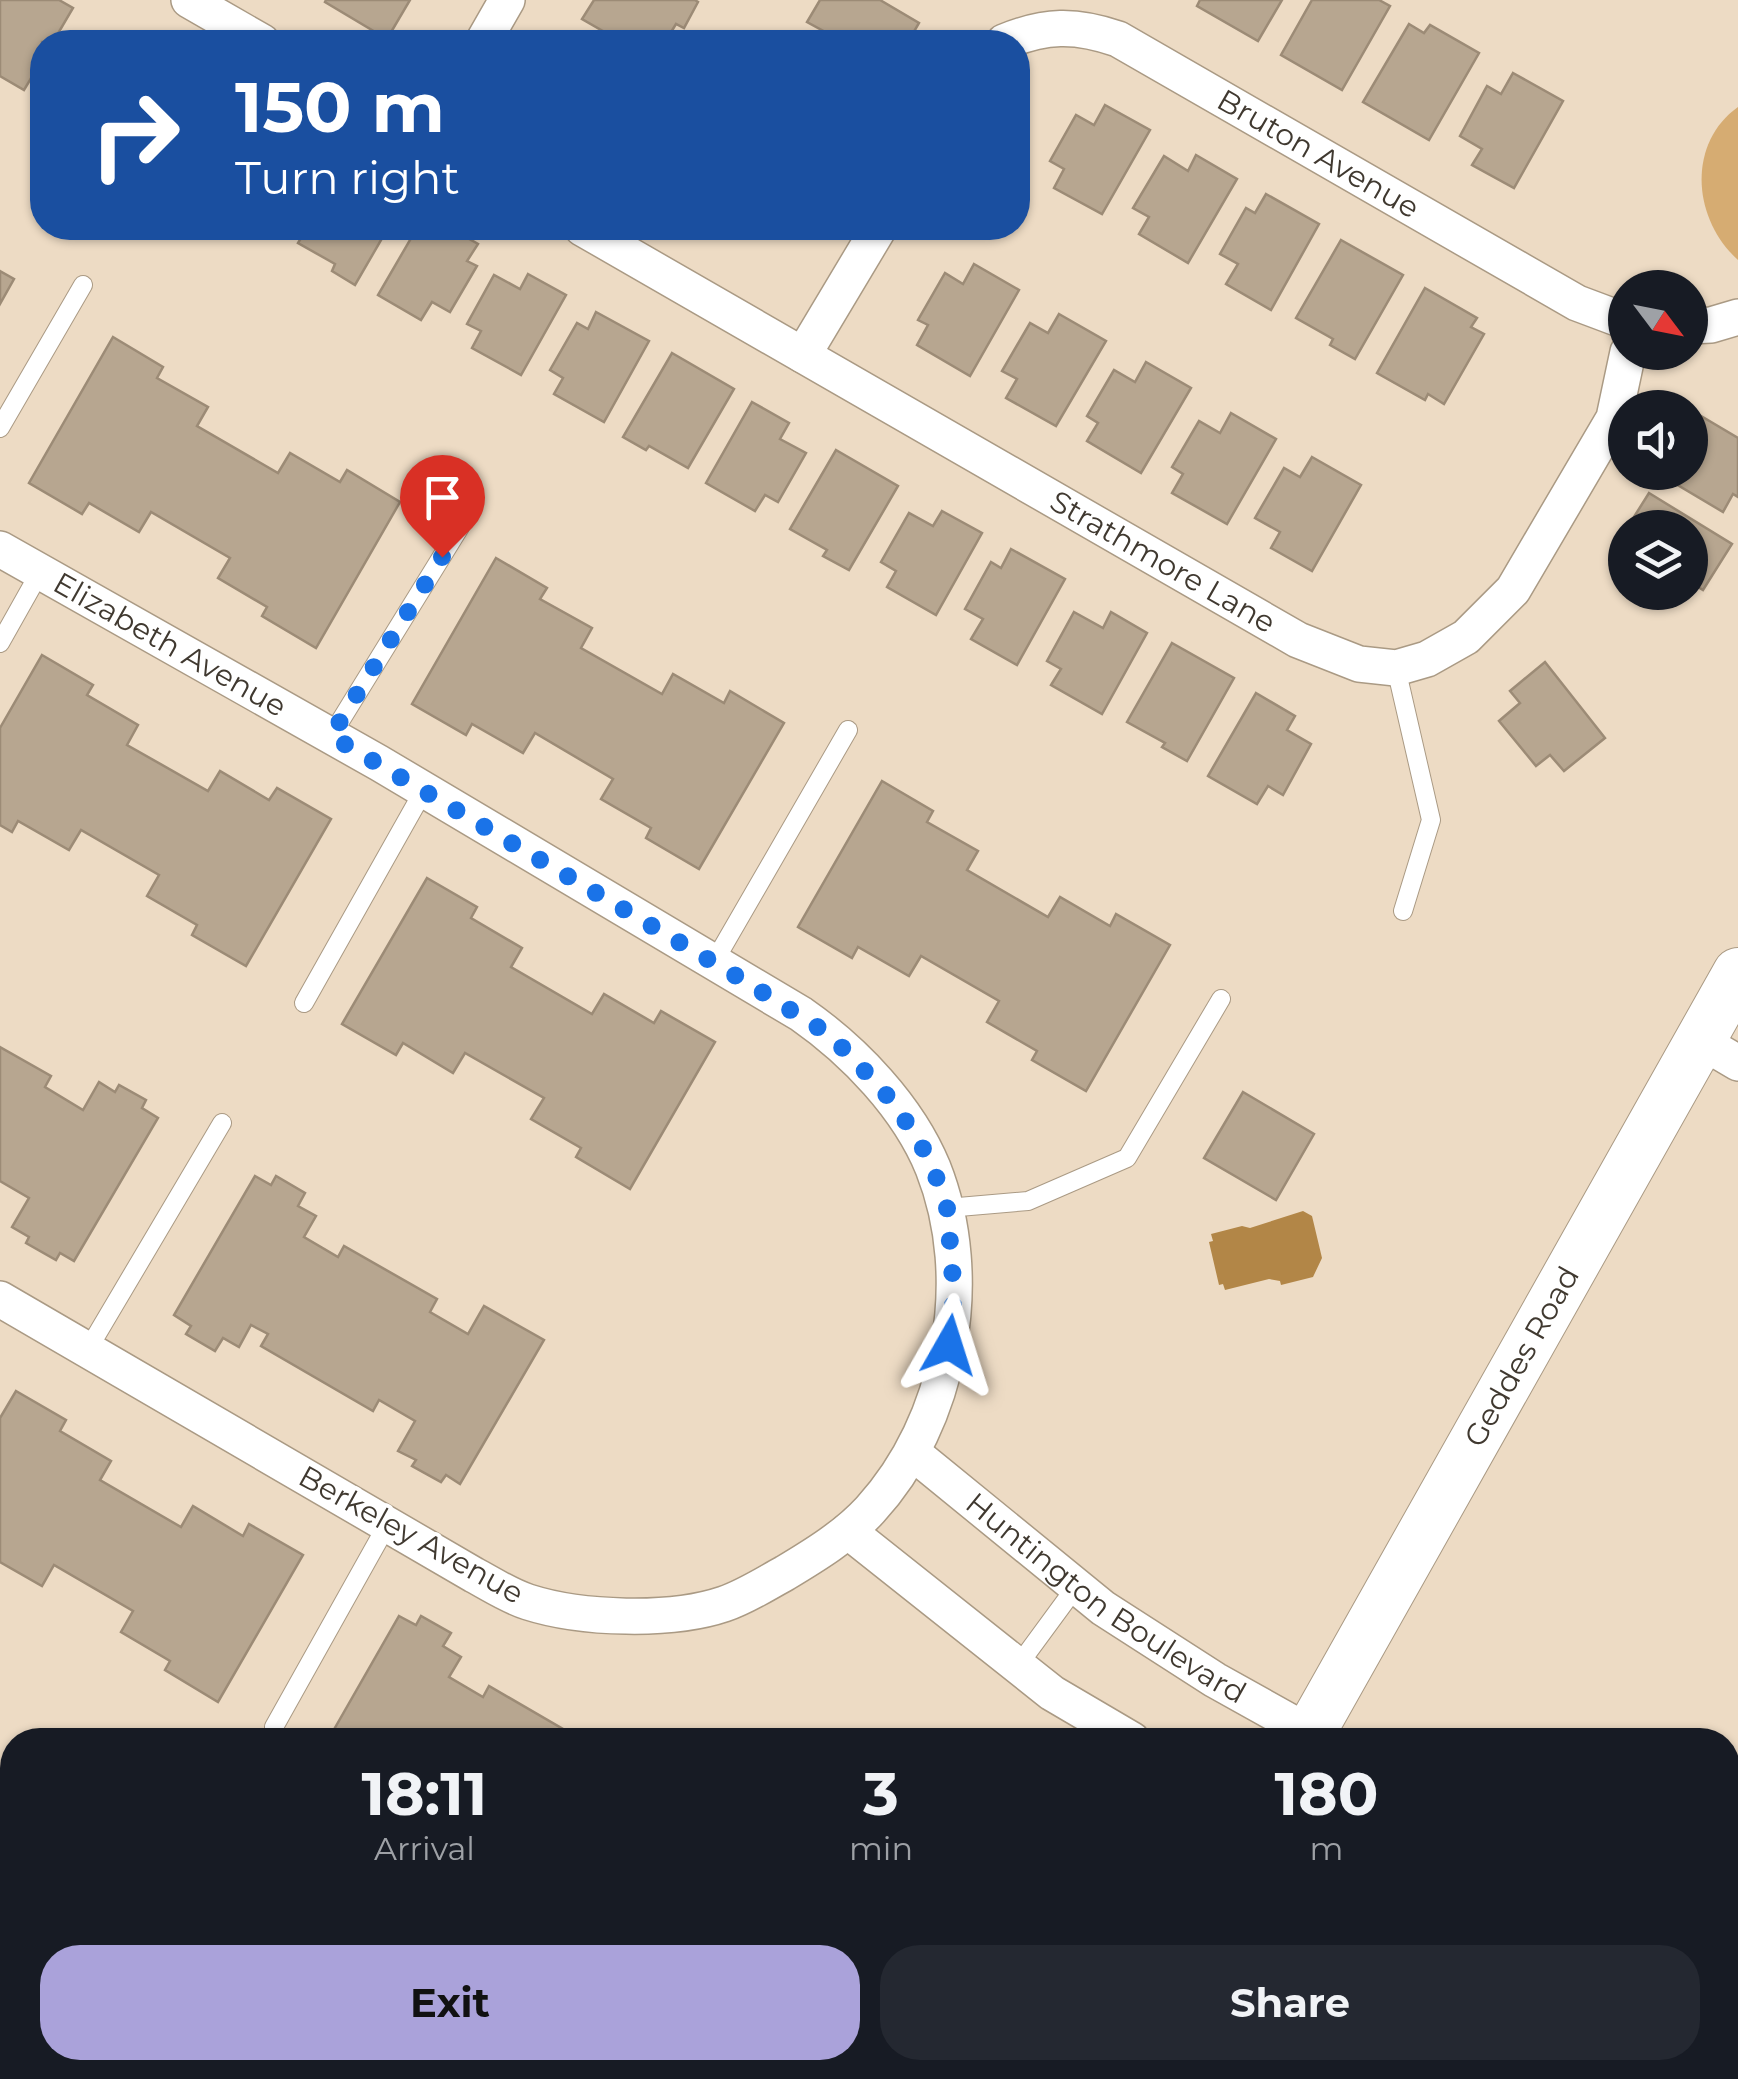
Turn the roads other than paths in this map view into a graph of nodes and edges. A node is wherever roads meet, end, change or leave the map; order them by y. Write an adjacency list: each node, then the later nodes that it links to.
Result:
1 (189, 0): 3 (street)
2 (508, 0): 4 (street)
3 (241, 30)
4 (491, 30)
5 (1030, 33): 9 (street, Bruton Avenue)
6 (603, 240): 12 (street, Strathmore Lane)
7 (872, 240): 12 (street)
8 (83, 285): 14 (lane)
9 (1608, 315)
10 (1738, 317): 11 (street)
11 (1708, 325)
12 (803, 355): 19 (street, Strathmore Lane)
13 (1624, 370): 19 (street)
14 (0, 428)
15 (460, 527): 21 (lane)
16 (0, 549): 17 (street, Elizabeth Avenue)
17 (40, 572): 18 (lane); 21 (street, Elizabeth Avenue)
18 (0, 643)
19 (1396, 668): 23 (lane)
20 (848, 730): 24 (lane)
21 (331, 736): 22 (street, Elizabeth Avenue)
22 (424, 790): 24 (street, Elizabeth Avenue); 27 (lane)
23 (1403, 911)
24 (714, 962): 30 (street, Elizabeth Avenue)
25 (1738, 972): 28 (main road, Geddes Road)
26 (1221, 999): 30 (lane)
27 (304, 1003)
28 (1719, 1051): 42 (main road, Geddes Road)
29 (222, 1123): 32 (lane)
30 (947, 1208): 33 (street, Elizabeth Avenue)
31 (1, 1302): 32 (street, Berkeley Avenue)
32 (87, 1351): 35 (street, Berkeley Avenue)
33 (913, 1452): 34 (street, Elizabeth Avenue); 37 (street, Huntington Boulevard)
34 (888, 1490): 36 (street, Berkeley Avenue)
35 (386, 1524): 36 (street, Berkeley Avenue); 39 (lane)
36 (848, 1532): 38 (street)
37 (1075, 1588): 38 (lane); 41 (street, Huntington Boulevard)
38 (1017, 1667): 40 (street)
39 (274, 1727)
40 (1111, 1728)
41 (1293, 1728)
42 (1313, 1728)

